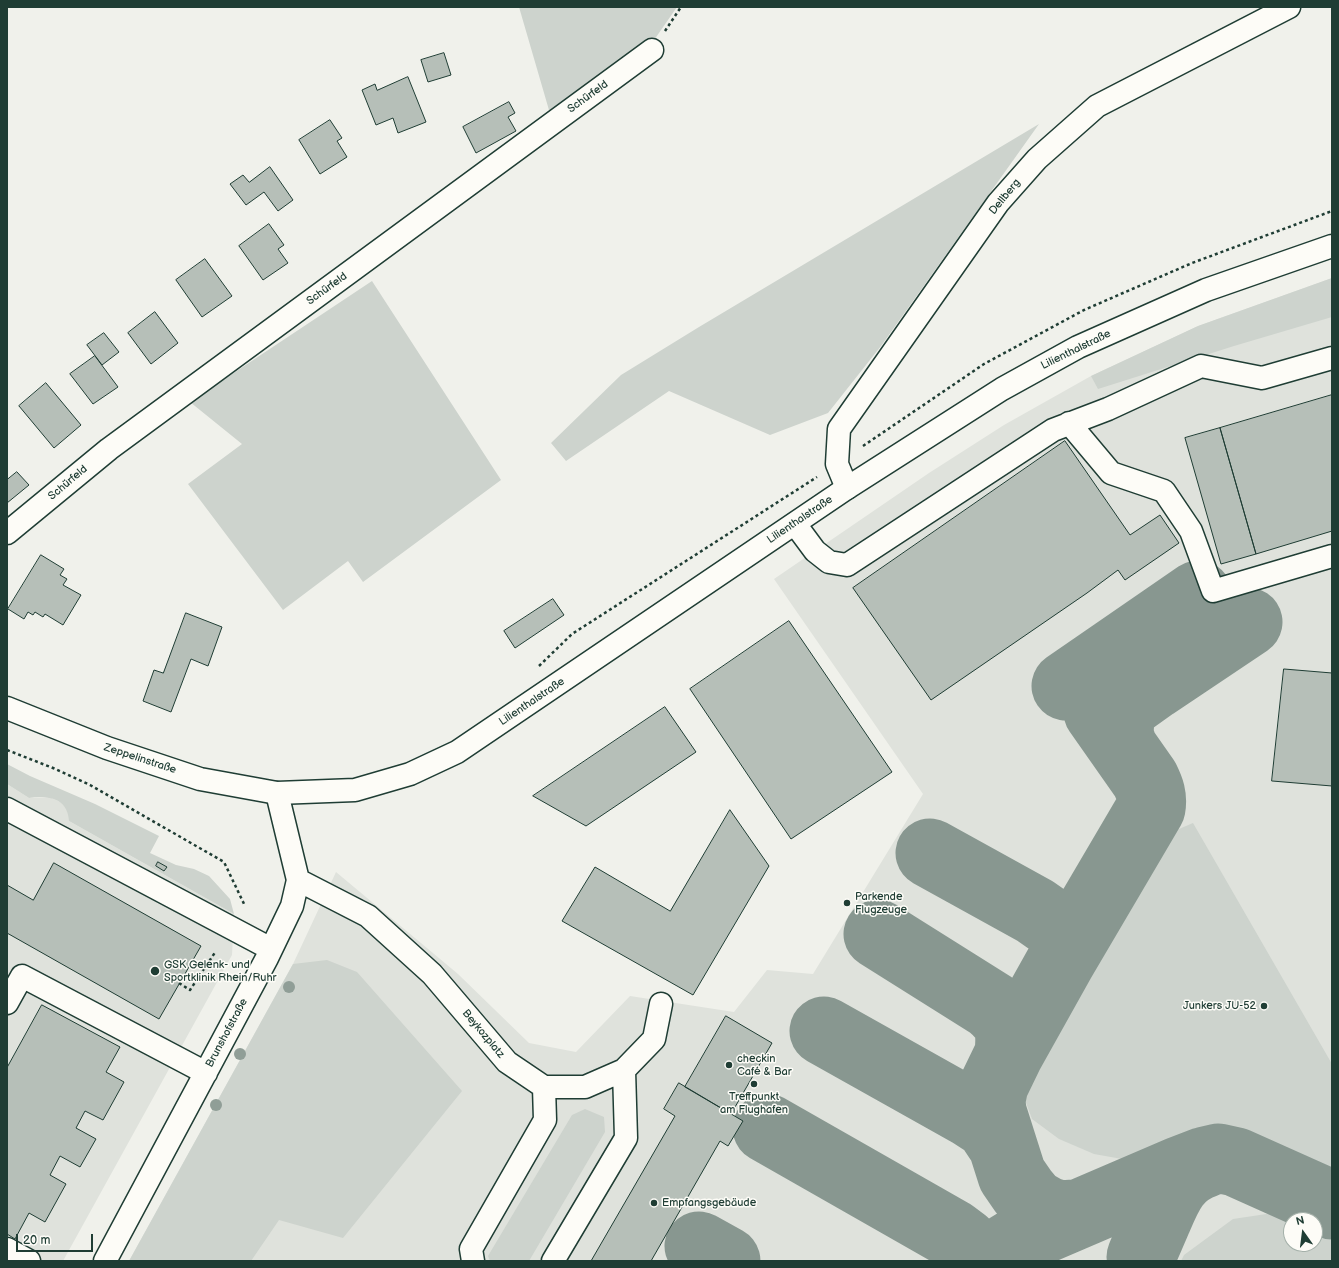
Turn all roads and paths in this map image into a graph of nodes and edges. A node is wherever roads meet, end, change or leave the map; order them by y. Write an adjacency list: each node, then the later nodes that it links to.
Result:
1 (681, 7): 3 (path)
2 (1289, 7): 7 (street, Dellberg)
3 (652, 50): 9 (street, Schürfeld)
4 (1332, 246): 7 (street, Lilienthalstraße)
5 (1332, 358): 6 (street)
6 (1069, 423): 8 (street); 10 (street)
7 (847, 488): 8 (street, Lilienthalstraße)
8 (795, 524): 13 (street, Lilienthalstraße)
9 (7, 533)
10 (1332, 556)
11 (7, 708): 13 (street, Zeppelinstraße)
12 (7, 750): 16 (path)
13 (278, 793): 15 (street, Brunshofstraße)
14 (7, 809): 17 (street)
15 (298, 880): 17 (street, Brunshofstraße); 24 (street, Beykozplatz)
16 (247, 909)
17 (271, 949): 23 (street, Brunshofstraße)
18 (216, 950): 19 (path)
19 (179, 983)
20 (7, 1002): 23 (street)
21 (661, 1004): 22 (street)
22 (624, 1070): 24 (street); 29 (street)
23 (206, 1073): 27 (street, Brunshofstraße)
24 (544, 1087): 28 (street)
25 (7, 1249): 26 (street)
26 (29, 1261)
27 (105, 1261)
28 (472, 1261)
29 (553, 1261)

